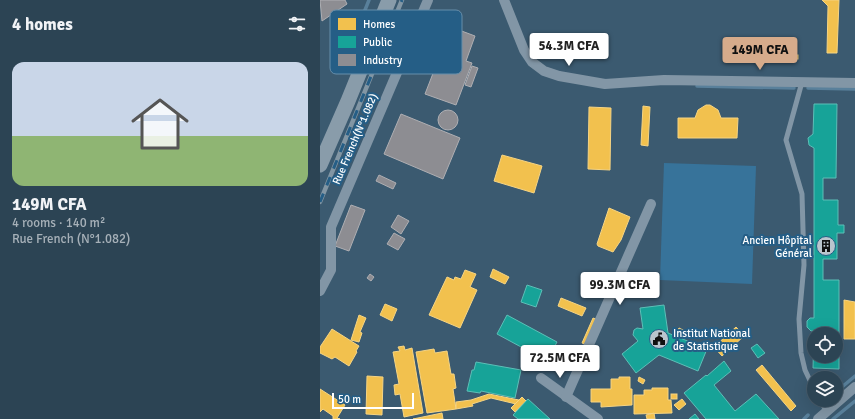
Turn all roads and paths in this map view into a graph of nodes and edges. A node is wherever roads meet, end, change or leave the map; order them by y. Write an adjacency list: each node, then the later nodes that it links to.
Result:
1 (388, 0): 4 (street)
2 (428, 0): 5 (street, Rue French(N°1.082))
3 (504, 0): 8 (street)
4 (384, 10)
5 (424, 10)
6 (359, 74): 10 (street)
7 (396, 74): 12 (street, Rue French(N°1.082))
8 (802, 82): 9 (street); 13 (lane)
9 (855, 83)
10 (320, 165)
11 (651, 204): 16 (street)
12 (320, 291)
13 (807, 374)
14 (542, 378): 16 (street)
15 (855, 387): 18 (street)
16 (566, 397): 19 (street)
17 (824, 407): 18 (lane)
18 (827, 412): 20 (street)
19 (598, 419)
20 (818, 419)

